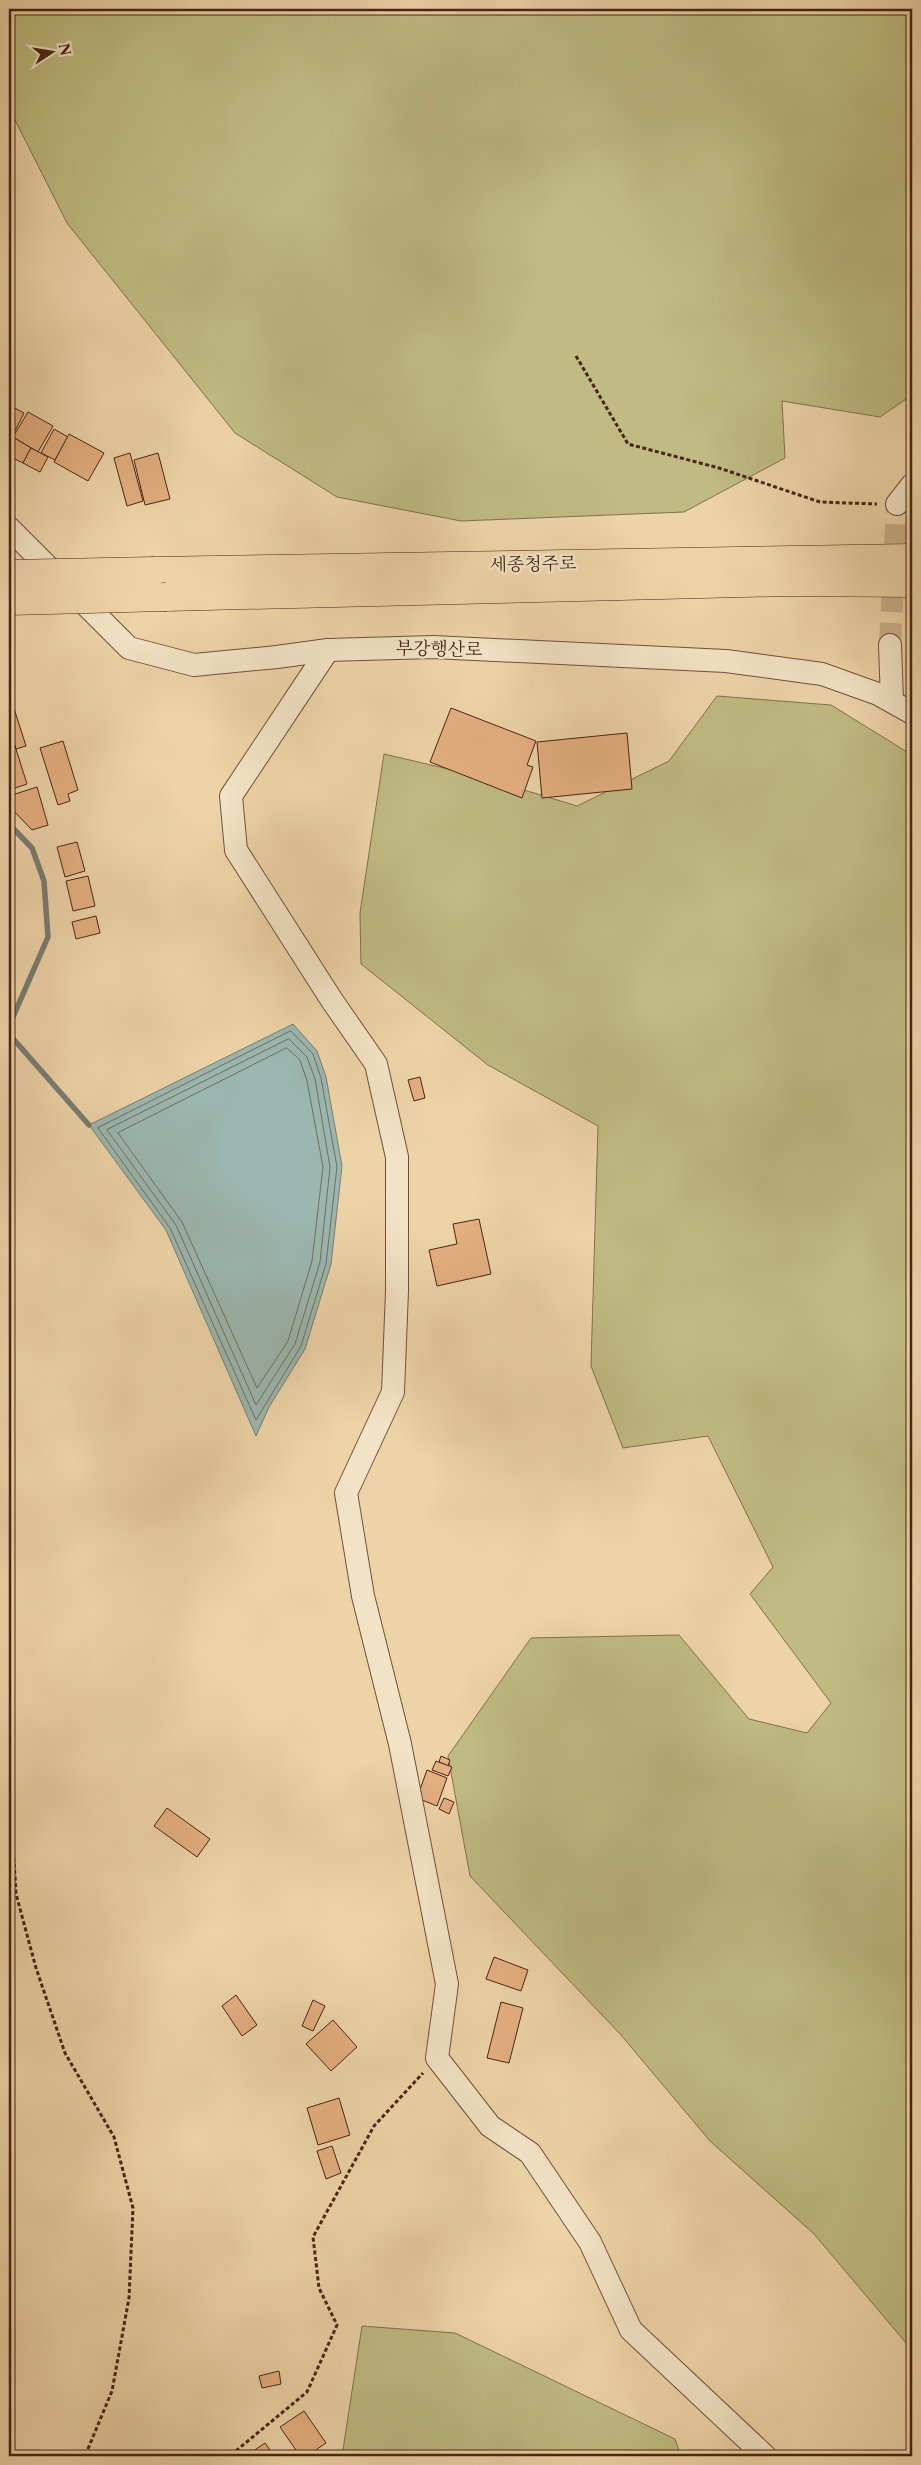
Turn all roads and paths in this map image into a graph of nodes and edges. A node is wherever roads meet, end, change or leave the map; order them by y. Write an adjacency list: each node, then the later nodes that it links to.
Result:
1 (576, 356): 3 (path)
2 (912, 485): 3 (street)
3 (905, 505)
4 (9, 528): 10 (street, 부강행산로)
5 (912, 558): 6 (highway, 세종청주로, bridge)
6 (9, 574)
7 (912, 583): 8 (highway, 세종청주로, bridge)
8 (9, 600)
9 (890, 645): 11 (street)
10 (328, 650): 11 (street, 부강행산로); 14 (street)
11 (892, 701): 12 (street, 부강행산로)
12 (912, 713)
13 (9, 1812): 15 (path)
14 (437, 2058): 16 (path); 17 (street)
15 (85, 2456)
16 (232, 2456)
17 (765, 2456)

